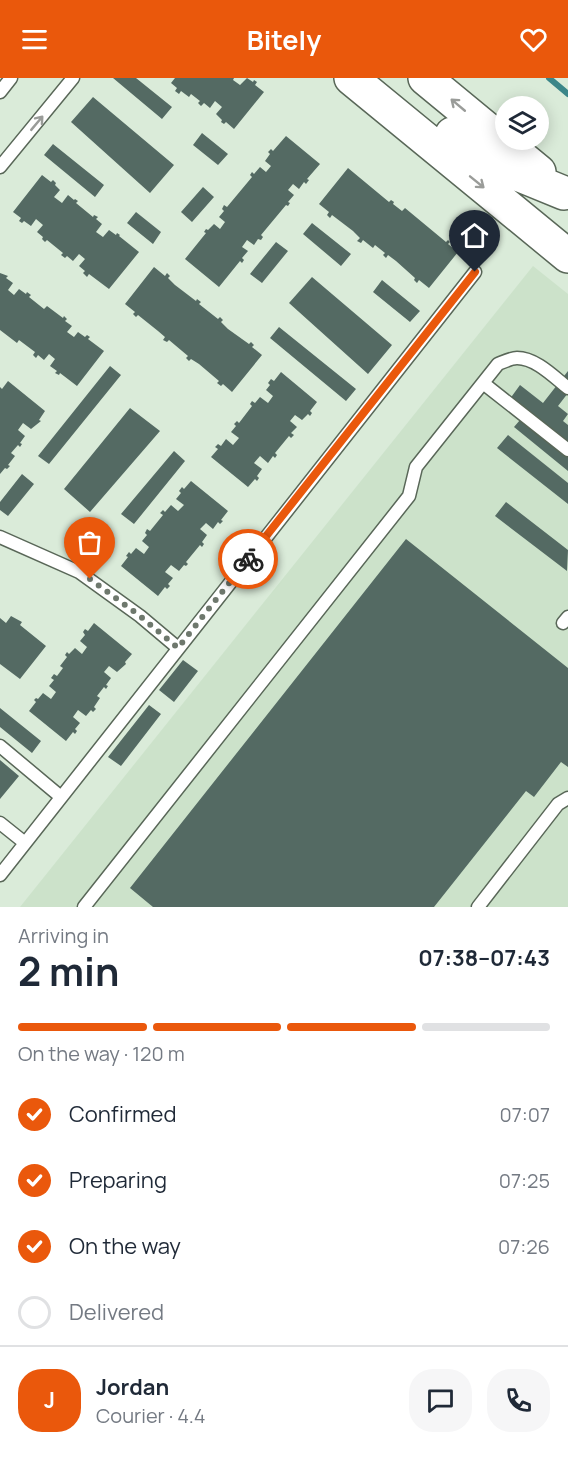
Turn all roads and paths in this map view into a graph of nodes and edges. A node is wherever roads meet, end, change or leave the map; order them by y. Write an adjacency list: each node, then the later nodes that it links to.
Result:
1 (11, 78): 6 (lane)
2 (73, 78): 7 (lane, one-way to 2)
3 (351, 78): 9 (main road, one-way to 9)
4 (384, 78): 8 (main road)
5 (425, 78): 8 (main road, one-way to 5)
6 (0, 92)
7 (0, 167)
8 (566, 194)
9 (568, 256)
10 (475, 272): 15 (lane)
11 (483, 383): 12 (lane); 13 (lane); 22 (lane)
12 (568, 388)
13 (568, 450)
14 (0, 537): 15 (lane)
15 (178, 648): 17 (lane)
16 (0, 746): 17 (lane)
17 (61, 797): 20 (lane)
18 (568, 798): 23 (lane)
19 (0, 823): 20 (lane)
20 (25, 843): 21 (lane)
21 (0, 875)
22 (84, 907)
23 (478, 907)

